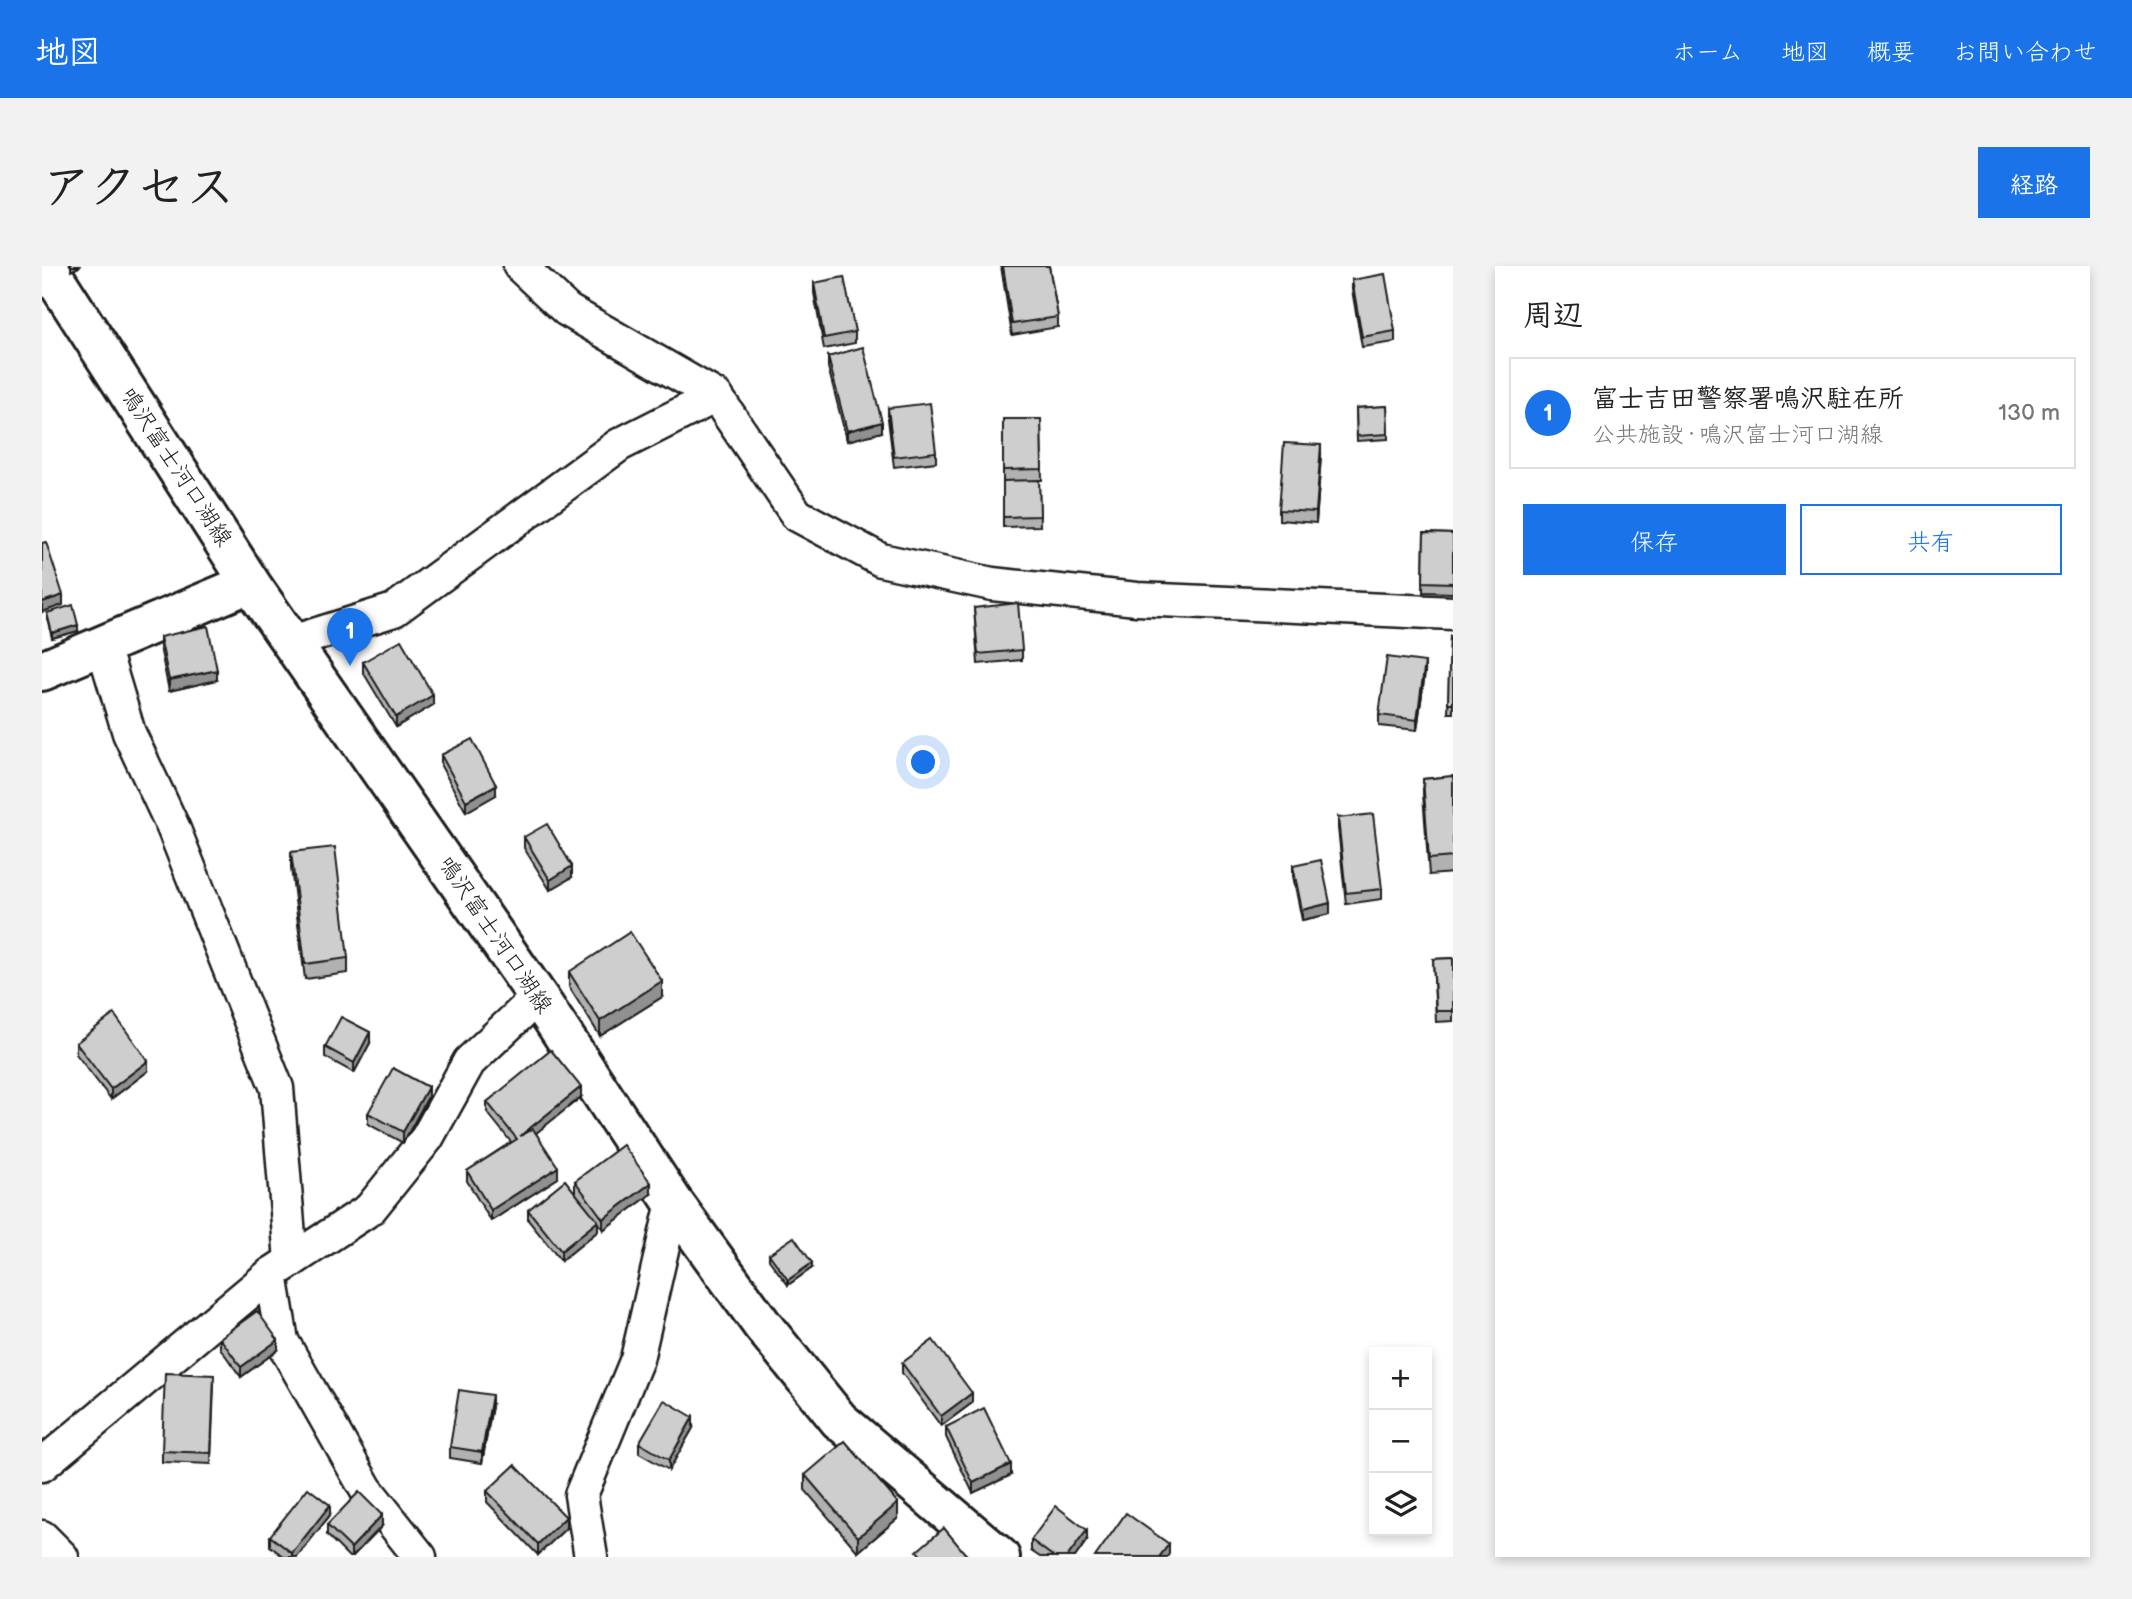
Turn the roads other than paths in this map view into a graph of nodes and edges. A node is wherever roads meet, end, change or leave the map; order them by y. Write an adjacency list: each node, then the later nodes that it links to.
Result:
1 (47, 266): 4 (main road, 鳴沢富士河口湖線)
2 (520, 266): 3 (street)
3 (716, 396): 5 (street); 6 (street)
4 (250, 583): 6 (main road, 鳴沢富士河口湖線); 7 (main road)
5 (1453, 613)
6 (292, 642): 9 (main road, 鳴沢富士河口湖線)
7 (103, 646): 8 (main road); 11 (street)
8 (42, 671)
9 (538, 997): 10 (main road, 鳴沢富士河口湖線); 11 (street)
10 (673, 1202): 16 (street); 17 (main road, 鳴沢富士河口湖線)
11 (281, 1267): 12 (street); 15 (street)
12 (42, 1465)
13 (42, 1537): 14 (street)
14 (62, 1557)
15 (420, 1557)
16 (591, 1557)
17 (1000, 1557)

